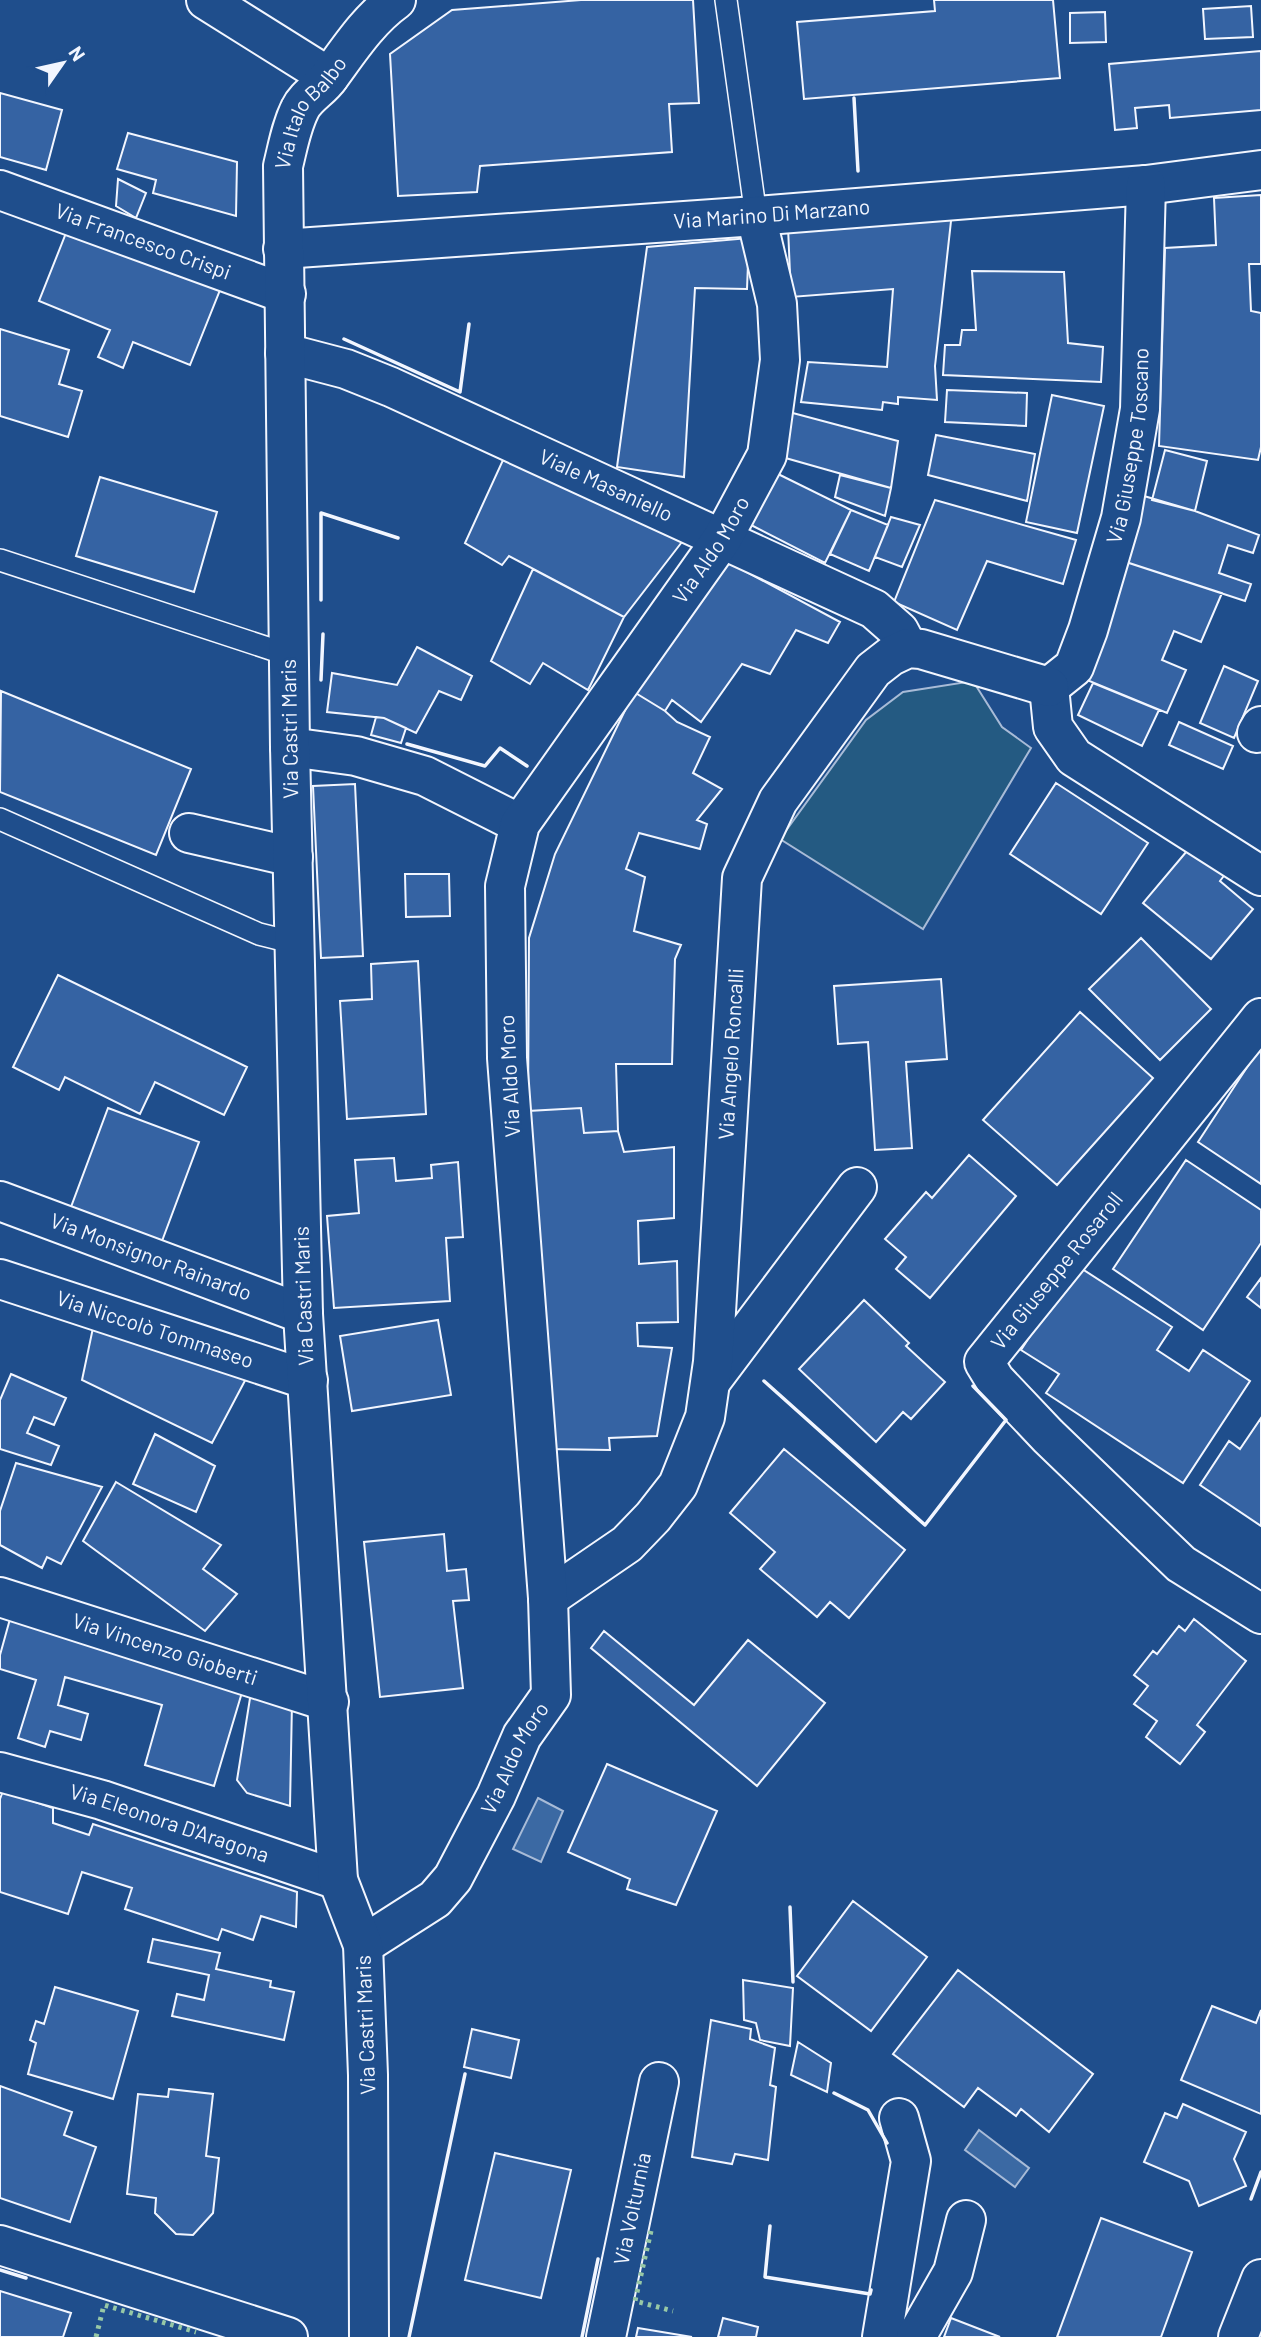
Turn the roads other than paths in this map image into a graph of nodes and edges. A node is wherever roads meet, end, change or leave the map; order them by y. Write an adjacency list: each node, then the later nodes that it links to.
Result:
1 (206, 0): 4 (street)
2 (396, 0): 4 (street, Via Italo Balbo)
3 (726, 0): 8 (lane)
4 (329, 77): 9 (street, Via Italo Balbo)
5 (1261, 170): 6 (street, Via Marino Di Marzano)
6 (1146, 185): 8 (street, Via Marino Di Marzano); 16 (street, Via Giuseppe Toscano)
7 (0, 190): 10 (street, Via Francesco Crispi)
8 (755, 216): 9 (street, Via Marino Di Marzano); 12 (street, Via Aldo Moro)
9 (283, 249): 10 (street, Via Castri Maris)
10 (286, 294): 11 (street, Via Castri Maris)
11 (285, 353): 12 (street, Viale Masaniello); 15 (street, Via Castri Maris)
12 (722, 539): 14 (street, Viale Masaniello); 19 (street, Via Aldo Moro)
13 (0, 560): 15 (lane)
14 (908, 648): 16 (street); 30 (street, Via Angelo Roncalli)
15 (289, 655): 17 (street, Via Castri Maris)
16 (1049, 687): 22 (street)
17 (290, 747): 19 (street); 21 (street, Via Castri Maris)
18 (0, 818): 23 (lane)
19 (520, 824): 32 (street, Via Aldo Moro)
20 (189, 833): 21 (street)
21 (293, 857): 23 (street, Via Castri Maris)
22 (1261, 876)
23 (295, 943): 28 (street, Via Castri Maris)
24 (1261, 1018): 33 (street, Via Giuseppe Rosaroll)
25 (857, 1187): 30 (street)
26 (0, 1202): 28 (street, Via Monsignor Rainardo)
27 (0, 1279): 29 (street, Via Niccolò Tommaseo)
28 (303, 1314): 29 (street, Via Castri Maris)
29 (308, 1380): 34 (street, Via Castri Maris)
30 (711, 1381): 32 (street, Via Angelo Roncalli)
31 (0, 1597): 34 (street, Via Vincenzo Gioberti)
32 (548, 1598): 37 (street, Via Aldo Moro)
33 (1261, 1614)
34 (329, 1702): 36 (street, Via Castri Maris)
35 (0, 1772): 36 (street, Via Eleonora D'Aragona)
36 (338, 1880): 37 (street, Via Castri Maris)
37 (363, 1945): 44 (street, Via Castri Maris)
38 (659, 2082): 45 (street, Via Volturnia)
39 (899, 2118): 46 (street)
40 (966, 2220): 47 (street)
41 (0, 2245): 43 (street)
42 (1261, 2279): 48 (street)
43 (288, 2337)
44 (369, 2337)
45 (606, 2337)
46 (882, 2337)
47 (916, 2337)
48 (1238, 2337)

